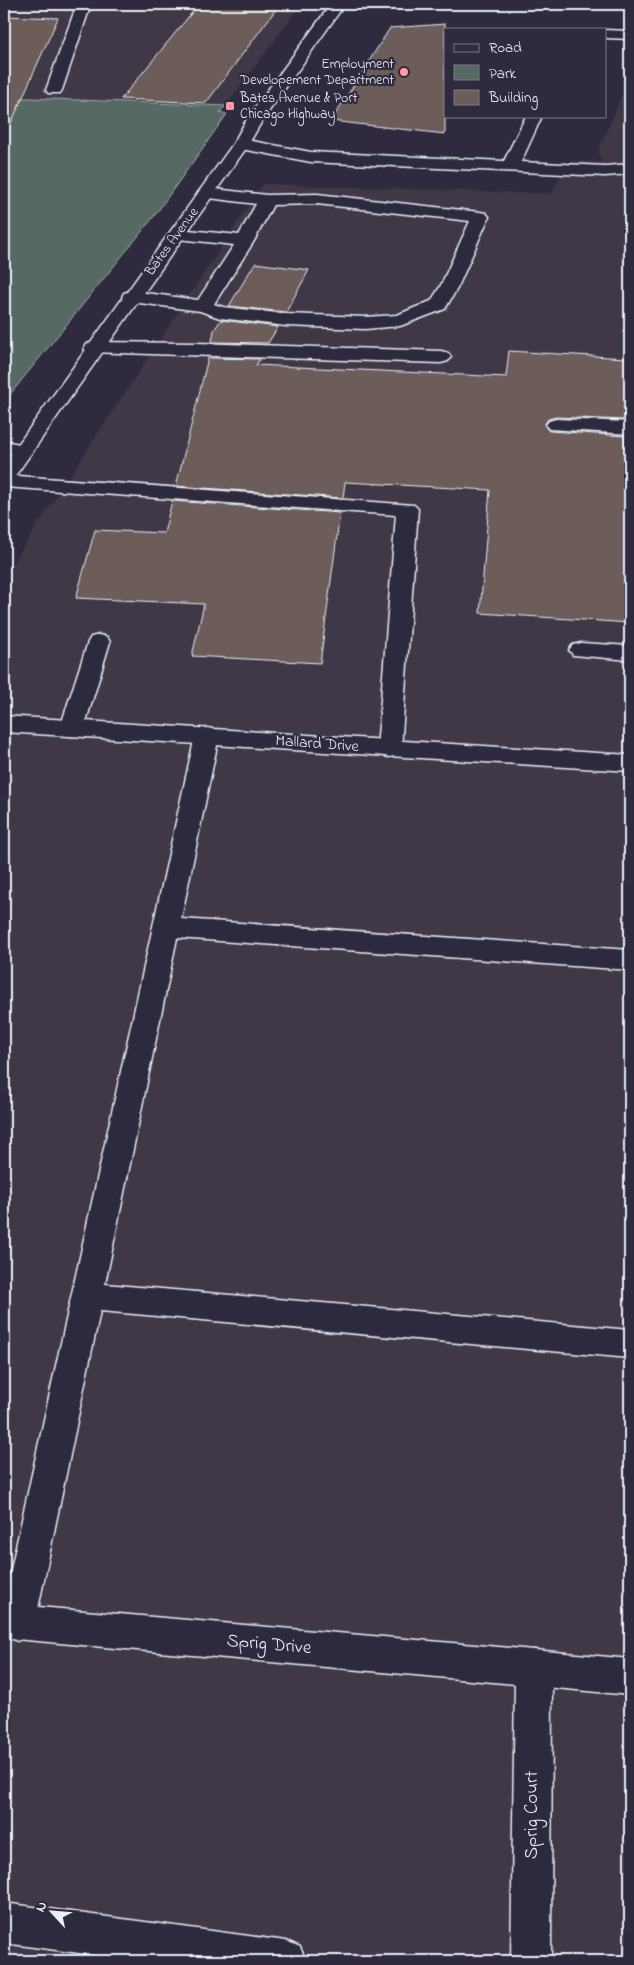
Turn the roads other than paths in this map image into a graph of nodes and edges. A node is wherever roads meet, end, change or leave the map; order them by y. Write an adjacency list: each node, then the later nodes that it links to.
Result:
1 (74, 4): 2 (street)
2 (84, 4): 6 (street)
3 (338, 4): 8 (street, Bates Avenue)
4 (606, 34): 5 (street)
5 (630, 35)
6 (54, 90)
7 (533, 118): 9 (street)
8 (241, 144): 9 (street); 11 (street, Bates Avenue)
9 (511, 165): 10 (street)
10 (630, 169)
11 (207, 193): 12 (street); 13 (street, Bates Avenue)
12 (267, 200): 14 (street); 16 (street)
13 (178, 234): 14 (street); 15 (street, Bates Avenue)
14 (245, 241): 16 (street)
15 (131, 296): 16 (street); 17 (street, Bates Avenue)
16 (204, 306)
17 (94, 348): 18 (street); 22 (street, Bates Avenue)
18 (441, 357)
19 (556, 424): 20 (street)
20 (630, 428)
21 (4, 447): 22 (street)
22 (24, 450): 23 (street, Bates Avenue)
23 (4, 480): 30 (street)
24 (99, 642): 28 (street)
25 (581, 650): 26 (street)
26 (630, 653)
27 (4, 724): 28 (street, Mallard Drive)
28 (72, 728): 29 (street, Mallard Drive)
29 (207, 736): 30 (street, Mallard Drive); 32 (street)
30 (389, 749): 31 (street, Mallard Drive)
31 (630, 763)
32 (166, 928): 33 (street); 34 (street)
33 (630, 960)
34 (87, 1296): 35 (street); 36 (street)
35 (630, 1344)
36 (10, 1622): 37 (street, Sprig Drive)
37 (534, 1668): 38 (street, Sprig Drive); 41 (street, Sprig Court)
38 (630, 1677)
39 (4, 1923): 40 (street)
40 (286, 1961)
41 (531, 1961)

